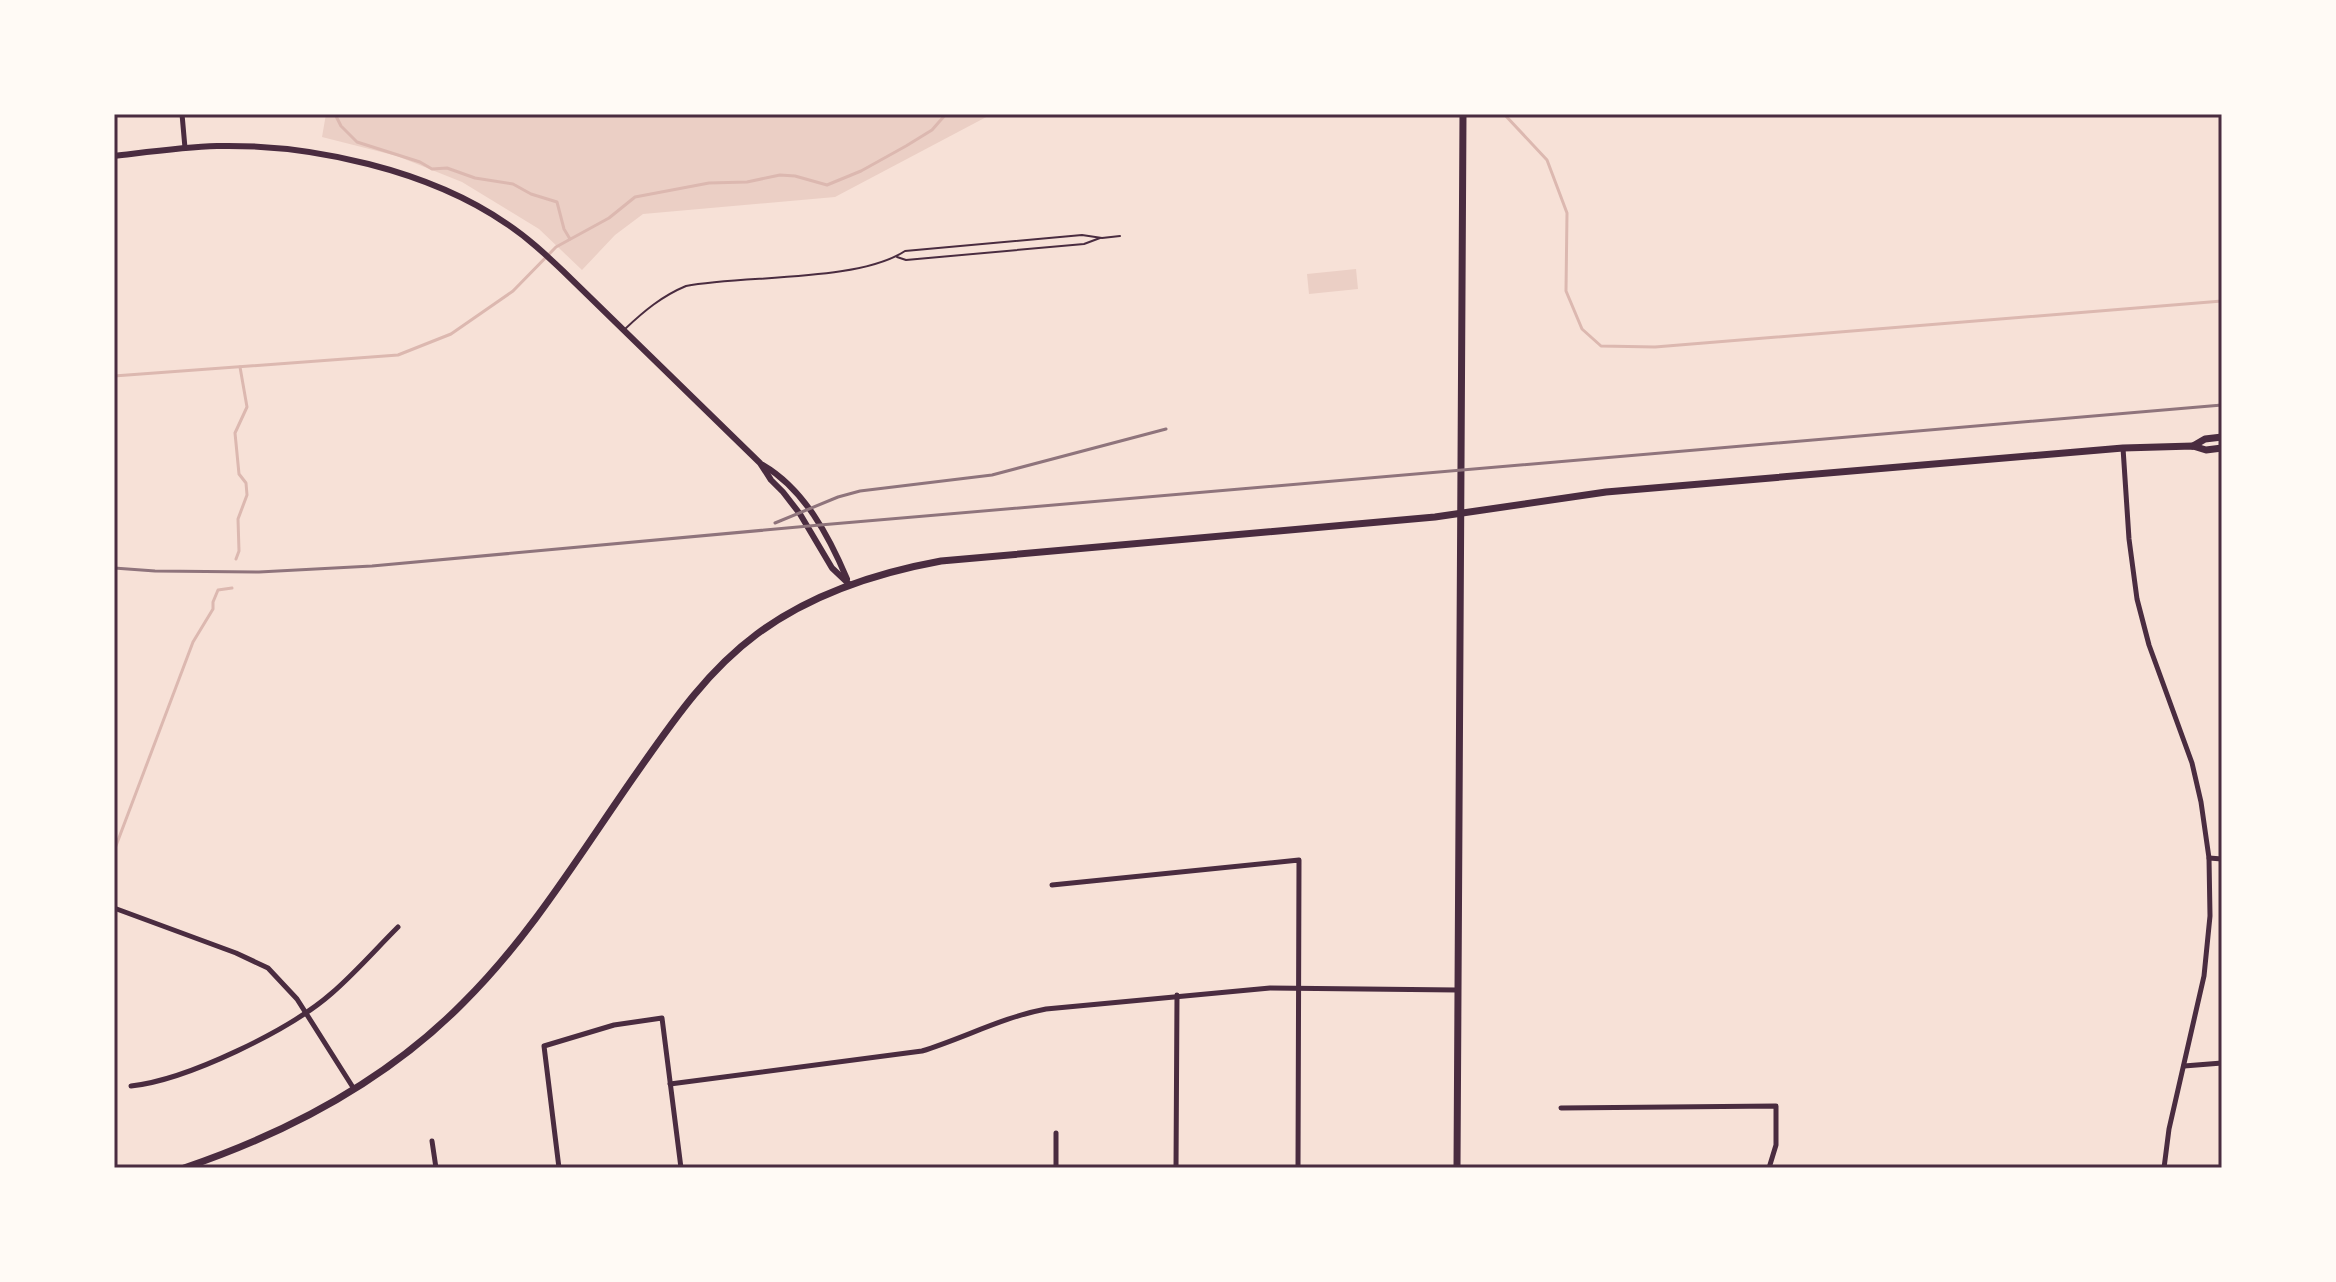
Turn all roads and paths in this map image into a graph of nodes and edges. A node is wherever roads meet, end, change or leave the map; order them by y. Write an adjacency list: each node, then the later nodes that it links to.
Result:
1 (182, 114): 3 (street)
2 (1463, 118): 13 (main road)
3 (185, 148): 4 (street); 8 (street)
4 (114, 156)
5 (1120, 236): 6 (lane)
6 (1102, 238): 7 (lane); 7 (lane)
7 (896, 257): 8 (lane)
8 (624, 330): 14 (street)
9 (2222, 437): 10 (main road)
10 (2193, 446): 11 (main road); 12 (main road)
11 (2123, 448): 13 (main road); 15 (street)
12 (2222, 448)
13 (1460, 514): 14 (main road); 21 (main road)
14 (850, 585): 28 (main road)
15 (2209, 858): 16 (street); 25 (street)
16 (2222, 859)
17 (1052, 885): 20 (street)
18 (114, 908): 23 (street)
19 (398, 927): 23 (street)
20 (1299, 988): 21 (street); 22 (street); 38 (street)
21 (1457, 990): 39 (main road)
22 (1177, 995): 26 (street); 37 (street)
23 (306, 1012): 27 (street); 28 (street)
24 (2222, 1063): 25 (street)
25 (2184, 1066): 41 (street)
26 (670, 1084): 34 (street); 35 (street)
27 (131, 1086)
28 (355, 1090): 32 (main road)
29 (1561, 1108): 40 (street)
30 (1056, 1133): 36 (street)
31 (432, 1141): 33 (street)
32 (184, 1168)
33 (436, 1168)
34 (559, 1168)
35 (681, 1168)
36 (1056, 1168)
37 (1176, 1168)
38 (1298, 1168)
39 (1457, 1168)
40 (1769, 1168)
41 (2164, 1168)

